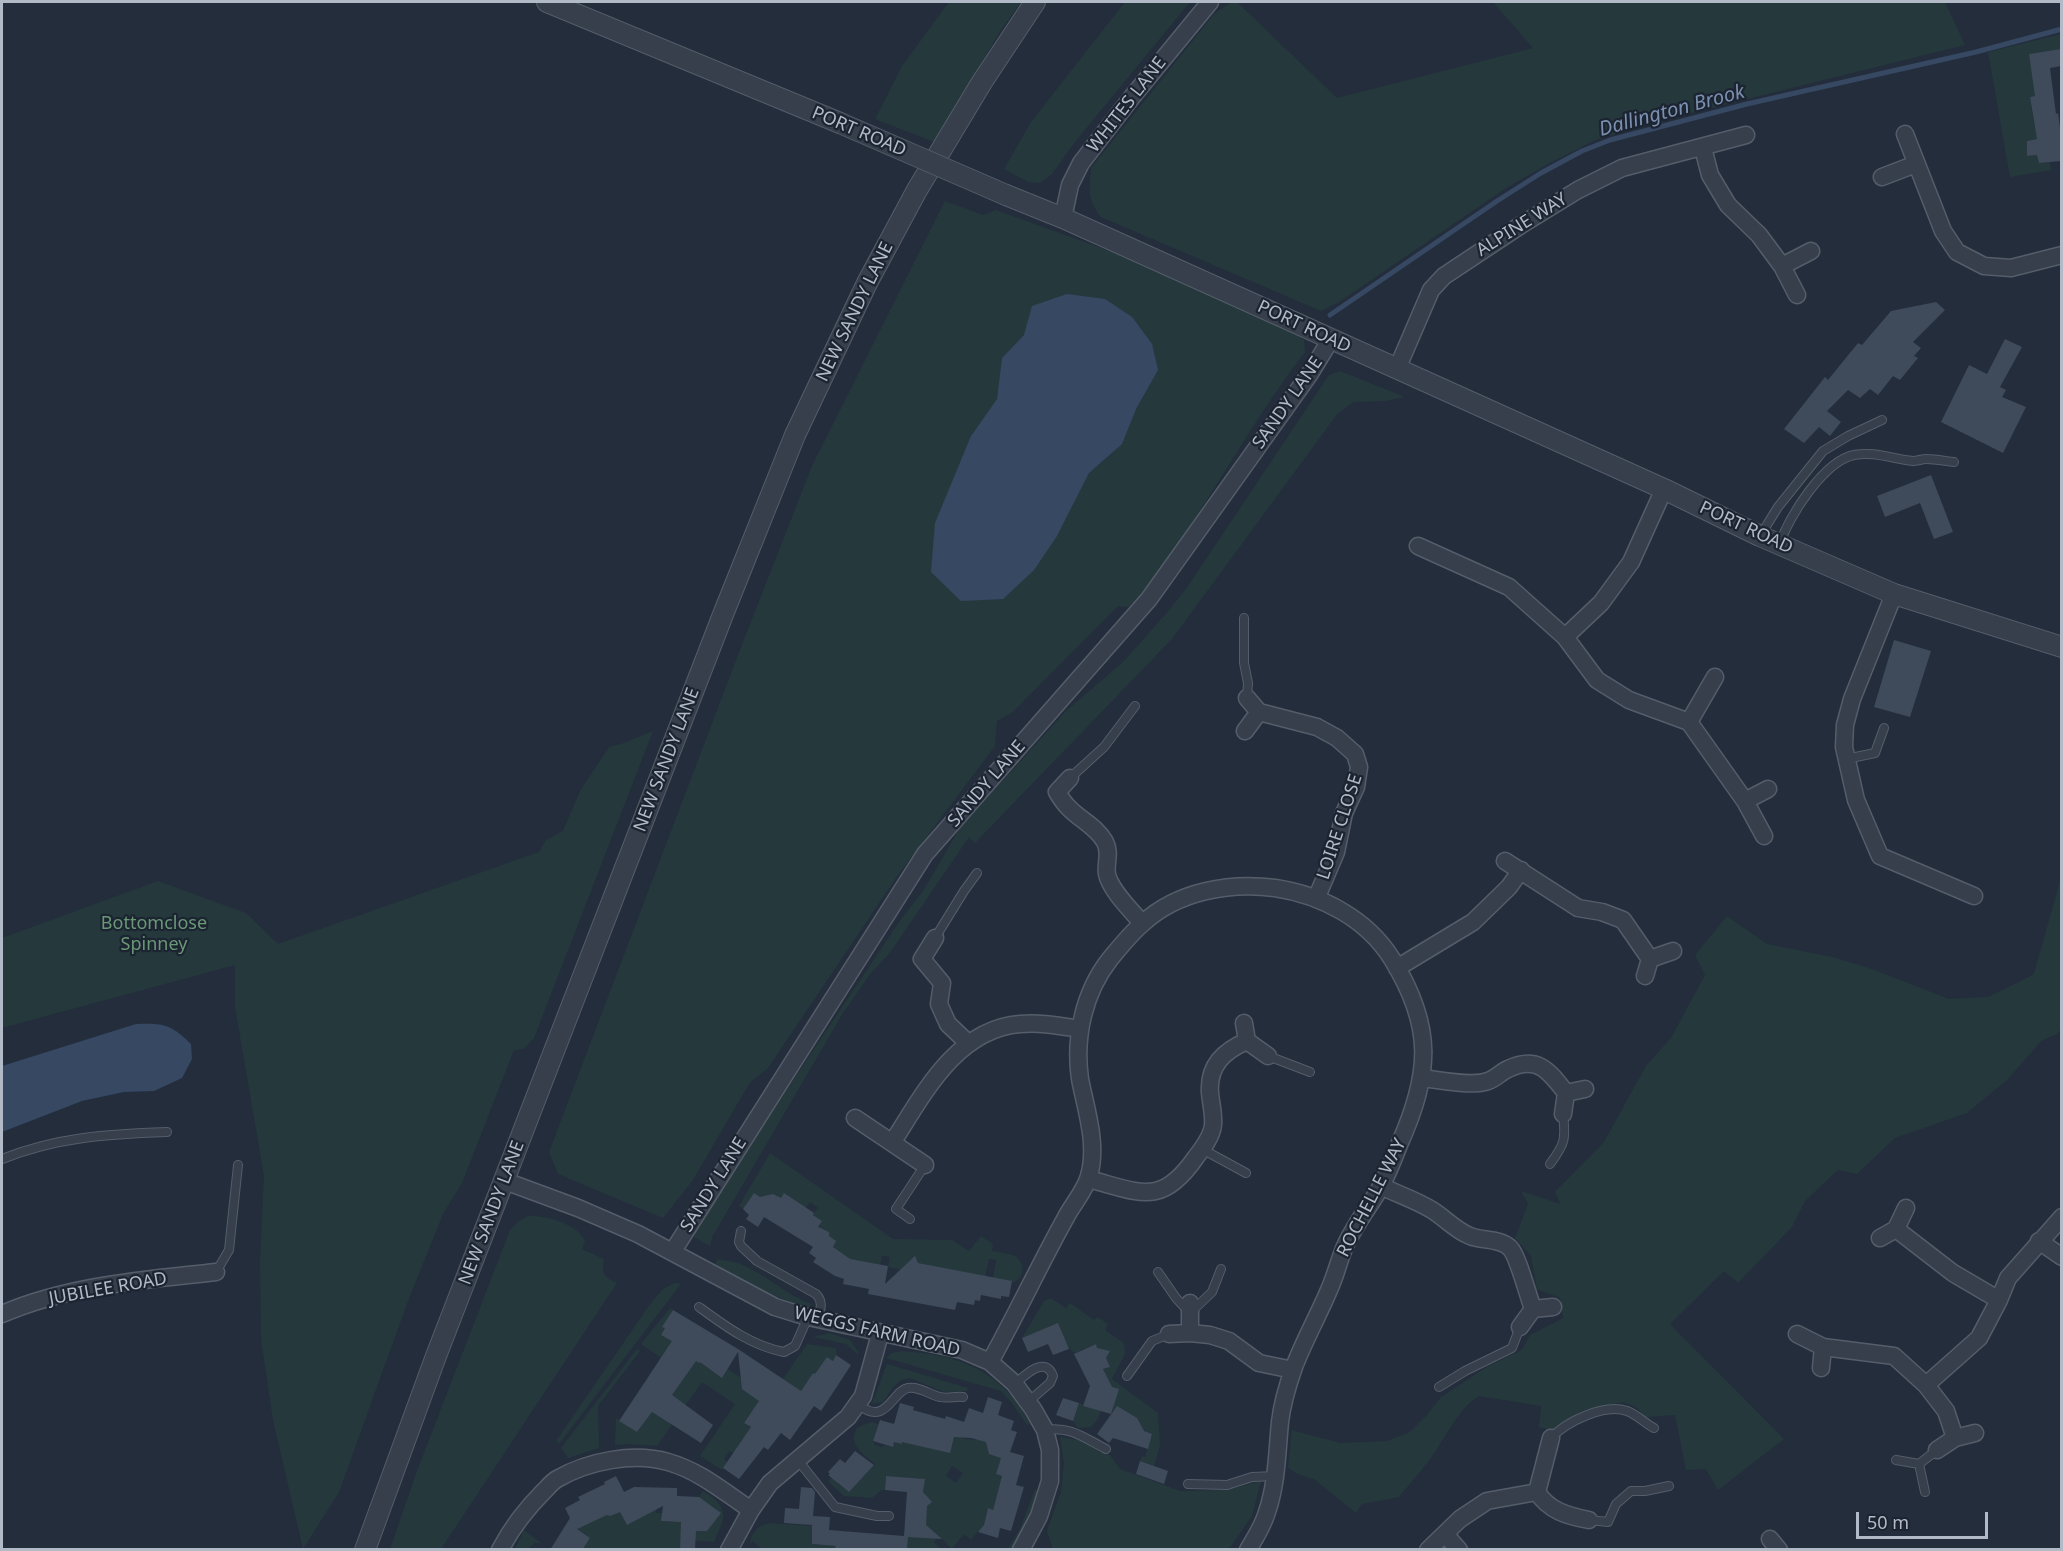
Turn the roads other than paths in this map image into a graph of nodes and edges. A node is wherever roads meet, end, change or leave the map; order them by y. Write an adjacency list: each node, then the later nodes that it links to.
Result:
1 (547, 2): 9 (street, PORT ROAD, bridge)
2 (1035, 2): 69 (street, NEW SANDY LANE)
3 (1210, 2): 9 (street, WHITES LANE)
4 (1905, 134): 7 (street)
5 (1746, 135): 6 (street, ALPINE WAY)
6 (1703, 148): 12 (street); 15 (street, ALPINE WAY)
7 (1916, 164): 8 (street); 11 (street)
8 (1882, 177)
9 (1063, 218): 14 (street, PORT ROAD)
10 (1811, 251): 12 (street)
11 (2061, 255)
12 (1782, 266): 13 (street)
13 (1797, 295)
14 (1328, 337): 15 (street, PORT ROAD); 78 (street, SANDY LANE)
15 (1397, 369): 18 (street, PORT ROAD)
16 (1882, 420): 19 (lane)
17 (1954, 462): 20 (lane)
18 (1664, 489): 19 (street, PORT ROAD); 24 (street)
19 (1760, 536): 20 (street, PORT ROAD)
20 (1779, 545): 22 (street, PORT ROAD)
21 (1418, 546): 24 (street)
22 (1894, 594): 25 (street, PORT ROAD); 33 (street)
23 (1244, 618): 27 (lane)
24 (1565, 637): 30 (street)
25 (2061, 647)
26 (1715, 677): 30 (street)
27 (1247, 698): 29 (street)
28 (1135, 706): 34 (lane)
29 (1259, 712): 32 (street); 42 (street, LOIRE CLOSE)
30 (1689, 722): 36 (street)
31 (1884, 728): 33 (lane)
32 (1245, 731)
33 (1846, 759): 41 (street)
34 (1070, 778): 43 (street)
35 (1768, 789): 36 (street)
36 (1744, 801): 37 (street)
37 (1764, 836)
38 (1505, 861): 39 (street)
39 (1521, 870): 46 (street); 47 (street)
40 (976, 873): 44 (lane)
41 (1974, 896)
42 (1316, 899): 43 (street, ROCHELLE WAY); 47 (street, ROCHELLE WAY)
43 (1142, 923): 50 (street, ROCHELLE WAY)
44 (935, 938): 52 (street)
45 (1673, 951): 46 (street)
46 (1650, 958): 48 (street)
47 (1397, 968): 55 (street, ROCHELLE WAY)
48 (1645, 976)
49 (1244, 1023): 51 (street)
50 (1080, 1029): 52 (street); 68 (street, ROCHELLE WAY)
51 (1247, 1041): 53 (street); 62 (street)
52 (968, 1043): 61 (street)
53 (1268, 1056): 54 (lane)
54 (1310, 1072)
55 (1422, 1078): 57 (street); 70 (street, ROCHELLE WAY)
56 (1585, 1089): 57 (street)
57 (1566, 1093): 58 (street)
58 (1563, 1114): 64 (lane)
59 (855, 1118): 61 (street)
60 (167, 1132): 63 (lane)
61 (892, 1143): 66 (street)
62 (1202, 1149): 67 (lane); 68 (street)
63 (2, 1158)
64 (1550, 1164)
65 (238, 1165): 81 (lane)
66 (926, 1165): 73 (lane)
67 (1246, 1173)
68 (1088, 1179): 96 (street, ROCHELLE WAY)
69 (505, 1181): 78 (street, WEGGS FARM ROAD); 126 (street, NEW SANDY LANE)
70 (1381, 1186): 87 (street); 98 (street, ROCHELLE WAY)
71 (1906, 1208): 74 (street)
72 (2061, 1217): 77 (street)
73 (910, 1218)
74 (1896, 1229): 76 (street); 83 (street)
75 (741, 1232): 89 (lane)
76 (1880, 1238)
77 (2039, 1241): 79 (street); 83 (street)
78 (673, 1251): 89 (street, WEGGS FARM ROAD)
79 (2061, 1257)
80 (1221, 1269): 86 (lane)
81 (216, 1272): 88 (street, JUBILEE ROAD)
82 (1158, 1272): 86 (lane)
83 (1999, 1300): 101 (street)
84 (699, 1307): 89 (lane)
85 (1553, 1307): 87 (street)
86 (1190, 1308): 91 (street)
87 (1533, 1309): 90 (street)
88 (2, 1314)
89 (813, 1318): 92 (street, WEGGS FARM ROAD)
90 (1520, 1327): 102 (lane)
91 (1190, 1333): 93 (street); 98 (street)
92 (880, 1334): 96 (street, WEGGS FARM ROAD); 105 (street)
93 (1169, 1334): 99 (lane)
94 (1797, 1334): 95 (street)
95 (1823, 1347): 97 (street); 101 (street)
96 (990, 1362): 100 (street, WEGGS FARM ROAD)
97 (1821, 1368)
98 (1293, 1370): 116 (street, ROCHELLE WAY)
99 (1127, 1376)
100 (1015, 1384): 104 (street, WEGGS FARM ROAD); 104 (lane)
101 (1926, 1385): 110 (street)
102 (1439, 1387)
103 (963, 1397): 105 (lane)
104 (1028, 1402): 107 (street, WEGGS FARM ROAD)
105 (858, 1404): 113 (street)
106 (1654, 1428): 109 (lane)
107 (1045, 1430): 111 (lane); 125 (street, WEGGS FARM ROAD)
108 (1975, 1433): 110 (street)
109 (1551, 1438): 119 (street)
110 (1955, 1438): 112 (street)
111 (1106, 1449)
112 (1938, 1450): 115 (lane)
113 (797, 1459): 121 (street); 122 (lane)
114 (1896, 1460): 115 (lane)
115 (1919, 1464): 120 (lane)
116 (1275, 1476): 117 (lane); 129 (street, ROCHELLE WAY)
117 (1188, 1484)
118 (1669, 1486): 123 (lane)
119 (1537, 1492): 123 (street); 124 (street)
120 (1925, 1492)
121 (751, 1510): 127 (street); 128 (street)
122 (889, 1516)
123 (1589, 1520)
124 (1445, 1534): 130 (street); 131 (street)
125 (1024, 1549)
126 (365, 1550)
127 (500, 1550)
128 (729, 1550)
129 (1248, 1550)
130 (1428, 1550)
131 (1459, 1550)

